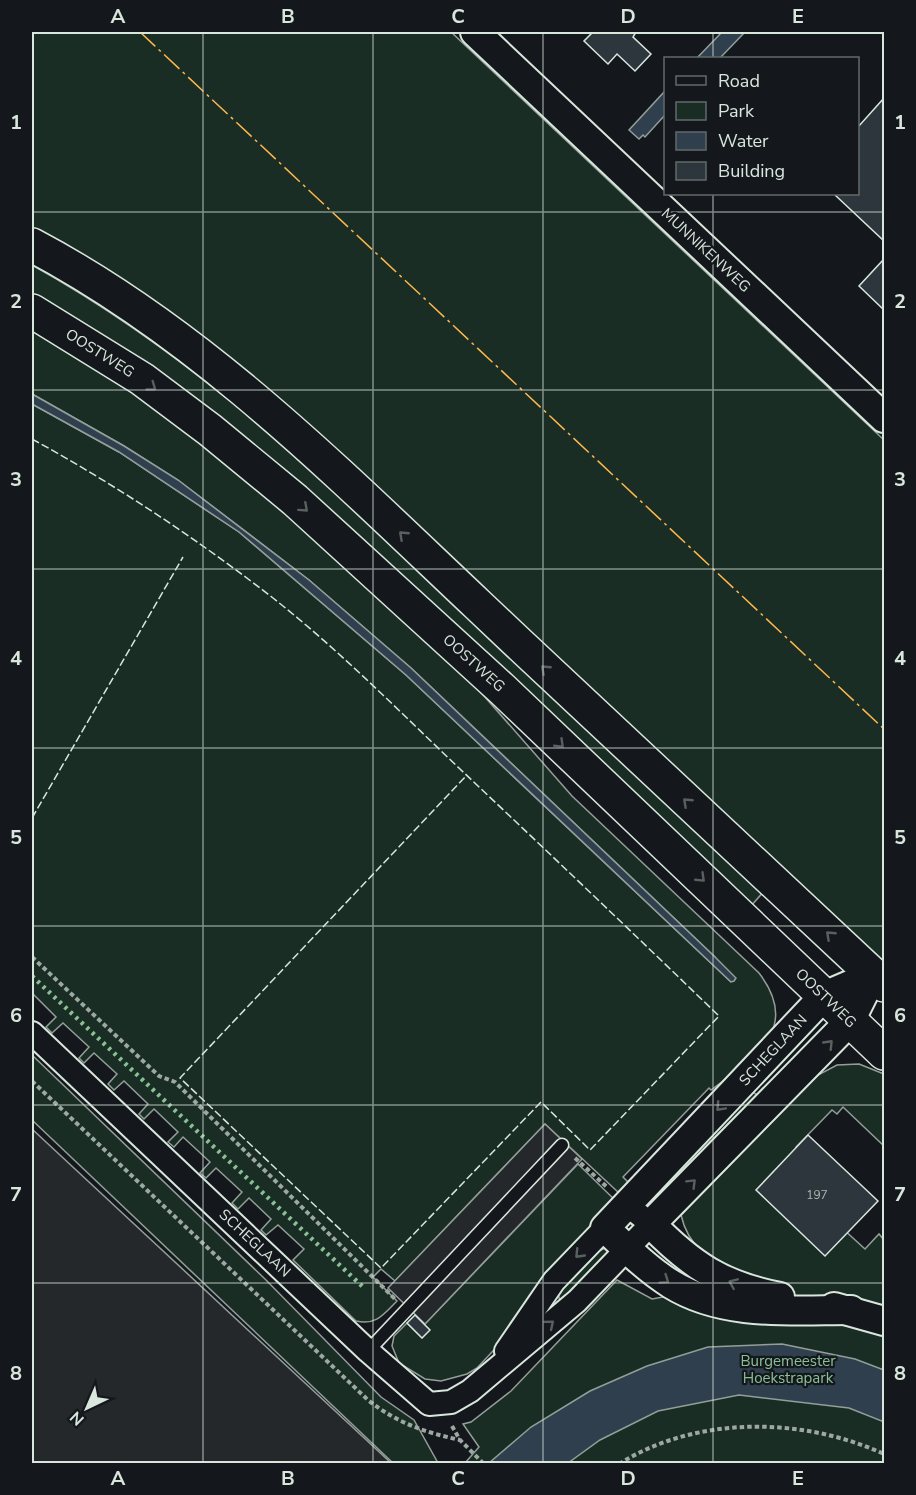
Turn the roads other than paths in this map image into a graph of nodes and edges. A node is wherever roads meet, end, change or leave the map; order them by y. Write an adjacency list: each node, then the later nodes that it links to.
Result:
1 (475, 32): 4 (street, MUNNIKENWEG)
2 (32, 245): 5 (main road, one-way to 2)
3 (32, 310): 6 (main road, OOSTWEG, one-way to 6)
4 (885, 418)
5 (879, 980): 6 (street, SCHEGLAAN); 7 (street, SCHEGLAAN)
6 (824, 996): 7 (main road, OOSTWEG); 11 (street, SCHEGLAAN, one-way to 11)
7 (850, 1022): 9 (main road, OOSTWEG); 12 (street, SCHEGLAAN, one-way to 7)
8 (32, 1033): 17 (street, SCHEGLAAN)
9 (885, 1053)
10 (562, 1145): 17 (lane)
11 (627, 1205): 12 (street); 13 (street, SCHEGLAAN)
12 (651, 1224): 14 (street, SCHEGLAAN); 15 (street, one-way to 12)
13 (605, 1228): 14 (street); 18 (street, SCHEGLAAN, one-way to 18)
14 (627, 1249): 15 (street, one-way to 15); 18 (street, SCHEGLAAN, one-way to 14)
15 (851, 1310): 16 (street)
16 (885, 1321)
17 (368, 1351): 18 (street, SCHEGLAAN)
18 (490, 1375)

